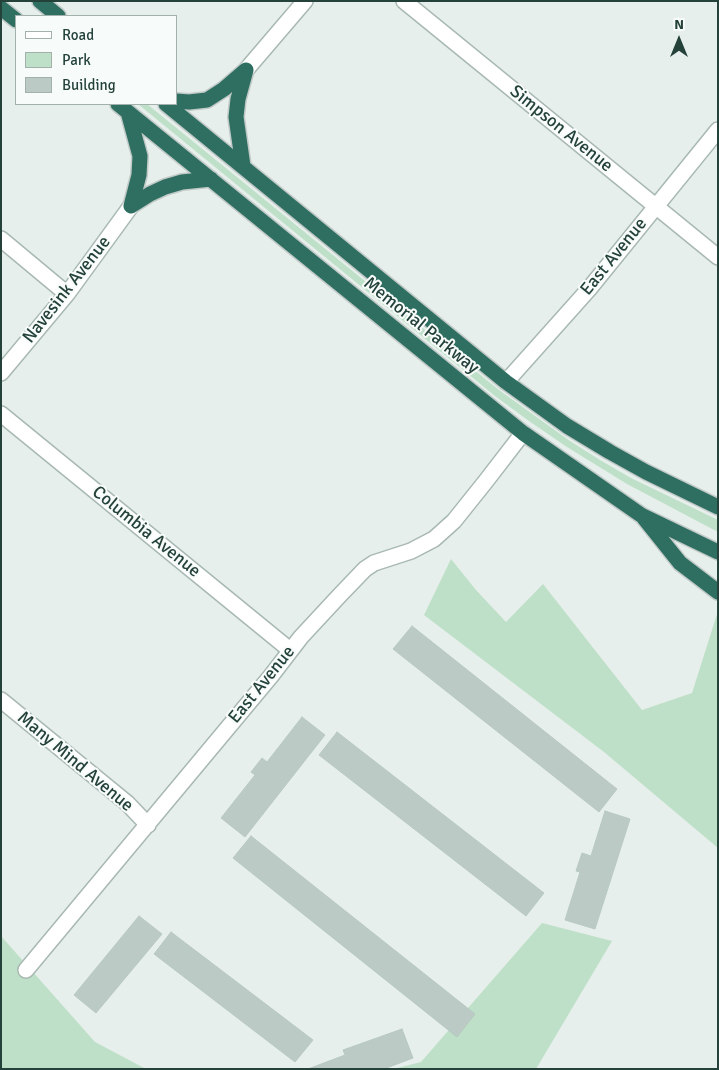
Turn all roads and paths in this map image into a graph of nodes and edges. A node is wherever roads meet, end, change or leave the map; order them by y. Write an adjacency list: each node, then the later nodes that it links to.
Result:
1 (40, 1): 5 (highway)
2 (305, 1): 7 (street)
3 (404, 1): 15 (street, Simpson Avenue)
4 (1, 8): 6 (highway)
5 (57, 15)
6 (15, 19)
7 (246, 70): 8 (highway); 12 (highway)
8 (178, 100)
9 (167, 105): 12 (highway, Memorial Parkway)
10 (123, 108): 13 (highway, Memorial Parkway); 14 (highway)
11 (718, 130): 15 (street, East Avenue)
12 (243, 166): 20 (highway, Memorial Parkway)
13 (211, 180): 14 (highway); 22 (highway, Memorial Parkway)
14 (131, 206): 18 (street, Navesink Avenue)
15 (655, 207): 17 (street, Simpson Avenue); 20 (street, East Avenue)
16 (1, 239): 18 (street)
17 (718, 257)
18 (67, 294): 19 (street, Navesink Avenue)
19 (1, 373)
20 (506, 382): 23 (highway, Memorial Parkway)
21 (1, 414): 27 (street, Columbia Avenue)
22 (523, 433): 24 (highway, Memorial Parkway); 27 (street, East Avenue)
23 (718, 507)
24 (641, 515): 25 (highway, Memorial Parkway); 26 (highway)
25 (718, 552)
26 (718, 592)
27 (290, 650): 29 (street, East Avenue)
28 (1, 700): 29 (street, Many Mind Avenue)
29 (148, 825): 30 (street, East Avenue)
30 (26, 970)

